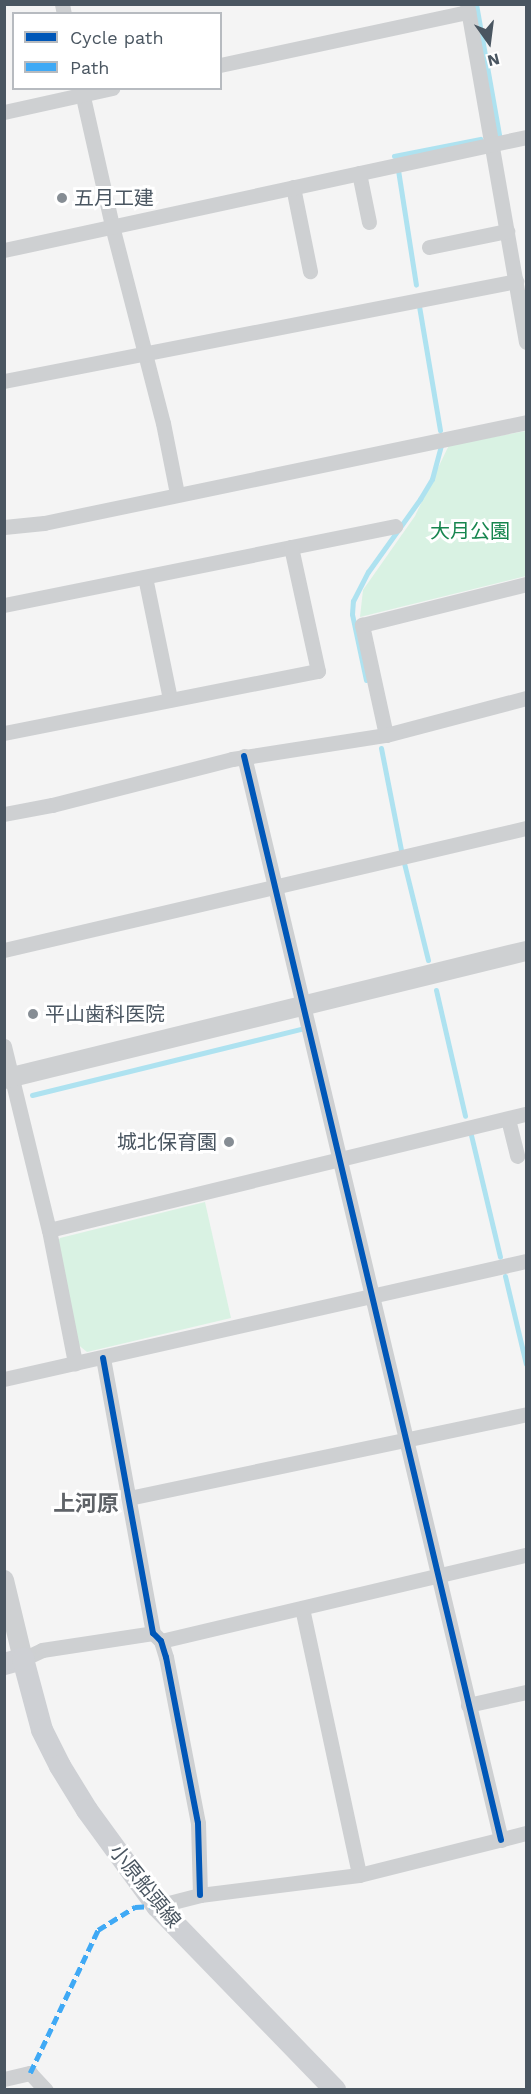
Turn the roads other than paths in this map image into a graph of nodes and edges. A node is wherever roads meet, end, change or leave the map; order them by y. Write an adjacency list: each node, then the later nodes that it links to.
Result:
1 (468, 8): 2 (street); 7 (street)
2 (222, 65)
3 (97, 90): 4 (street)
4 (82, 92): 5 (street); 11 (street)
5 (4, 112)
6 (526, 137): 7 (street)
7 (493, 144): 8 (street); 12 (street)
8 (359, 173): 9 (street); 10 (street)
9 (293, 187): 11 (street); 15 (street)
10 (369, 222)
11 (112, 226): 14 (street); 18 (street)
12 (507, 231): 13 (street); 16 (street)
13 (429, 247)
14 (4, 250)
15 (310, 271)
16 (516, 281): 17 (street); 18 (street)
17 (526, 342)
18 (144, 354): 19 (street); 21 (street)
19 (4, 381)
20 (526, 422): 21 (street)
21 (177, 494): 23 (street)
22 (395, 526): 24 (street)
23 (4, 527)
24 (291, 547): 25 (street); 29 (street)
25 (145, 577): 27 (street); 29 (street)
26 (526, 584): 31 (street)
27 (4, 605)
28 (526, 698): 31 (street)
29 (170, 699): 30 (street)
30 (4, 733)
31 (387, 735): 32 (street)
32 (244, 756): 33 (street); 35 (street)
33 (4, 814)
34 (526, 828): 35 (street)
35 (276, 885): 36 (street); 38 (street)
36 (4, 950)
37 (526, 951): 38 (street)
38 (305, 1007): 40 (street); 44 (street)
39 (4, 1046): 40 (street)
40 (8, 1078): 45 (street)
41 (526, 1114): 42 (street)
42 (508, 1119): 43 (street); 44 (street)
43 (517, 1156)
44 (342, 1160): 45 (street); 47 (street)
45 (49, 1230): 49 (street)
46 (526, 1261): 47 (street)
47 (374, 1296): 48 (street); 52 (street)
48 (103, 1358): 49 (street); 53 (street)
49 (75, 1363): 50 (street)
50 (4, 1379)
51 (526, 1414): 52 (street)
52 (408, 1439): 53 (street); 55 (street)
53 (129, 1498): 58 (street)
54 (526, 1555): 55 (street)
55 (440, 1576): 57 (street); 61 (street)
56 (4, 1580): 59 (street)
57 (302, 1608): 58 (street); 64 (street)
58 (157, 1637): 59 (street); 65 (street)
59 (14, 1661): 66 (main road, 小原船頭線)
60 (526, 1692): 61 (street)
61 (468, 1705): 63 (street)
62 (526, 1833): 63 (street)
63 (501, 1840): 64 (street)
64 (359, 1875): 65 (street)
65 (200, 1894): 66 (street)
66 (157, 1906): 69 (main road, 小原船頭線)
67 (4, 2079): 68 (street)
68 (46, 2090)
69 (335, 2090)

